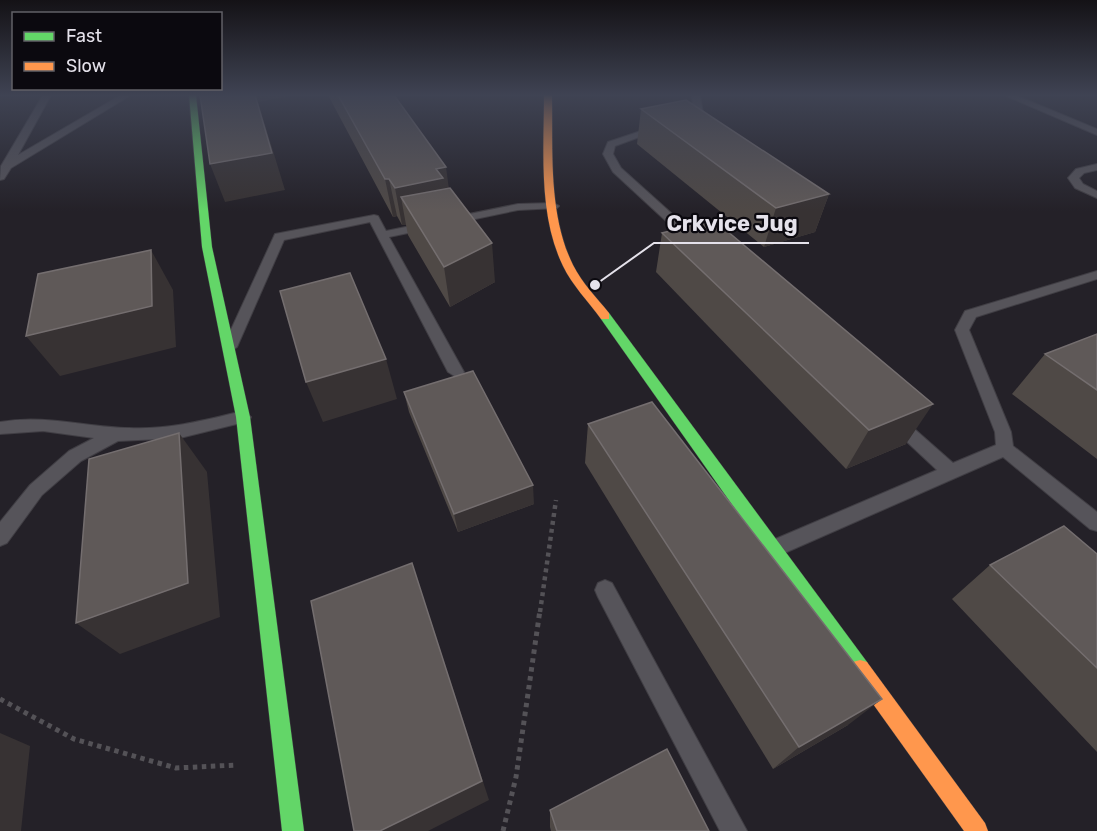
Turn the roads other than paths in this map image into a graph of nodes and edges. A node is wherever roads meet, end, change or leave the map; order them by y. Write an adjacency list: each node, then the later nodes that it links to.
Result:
1 (22, 134): 6 (lane)
2 (55, 134): 6 (lane)
3 (196, 134): 14 (street)
4 (549, 134): 10 (street)
5 (643, 134): 12 (lane)
6 (5, 161): 8 (lane)
7 (1097, 167): 9 (lane)
8 (0, 177)
9 (1097, 195)
10 (553, 206): 11 (lane); 24 (street)
11 (382, 235): 14 (lane); 15 (lane)
12 (711, 255)
13 (1097, 275): 20 (lane)
14 (228, 350): 17 (street)
15 (456, 372)
16 (889, 416): 21 (lane)
17 (243, 417): 19 (lane); 26 (street)
18 (0, 428): 19 (lane)
19 (116, 434): 23 (lane)
20 (1005, 449): 21 (lane); 22 (lane)
21 (951, 472): 24 (lane)
22 (1097, 523)
23 (0, 537)
24 (773, 549): 28 (street)
25 (605, 590): 27 (lane)
26 (293, 831)
27 (734, 831)
28 (977, 831)

